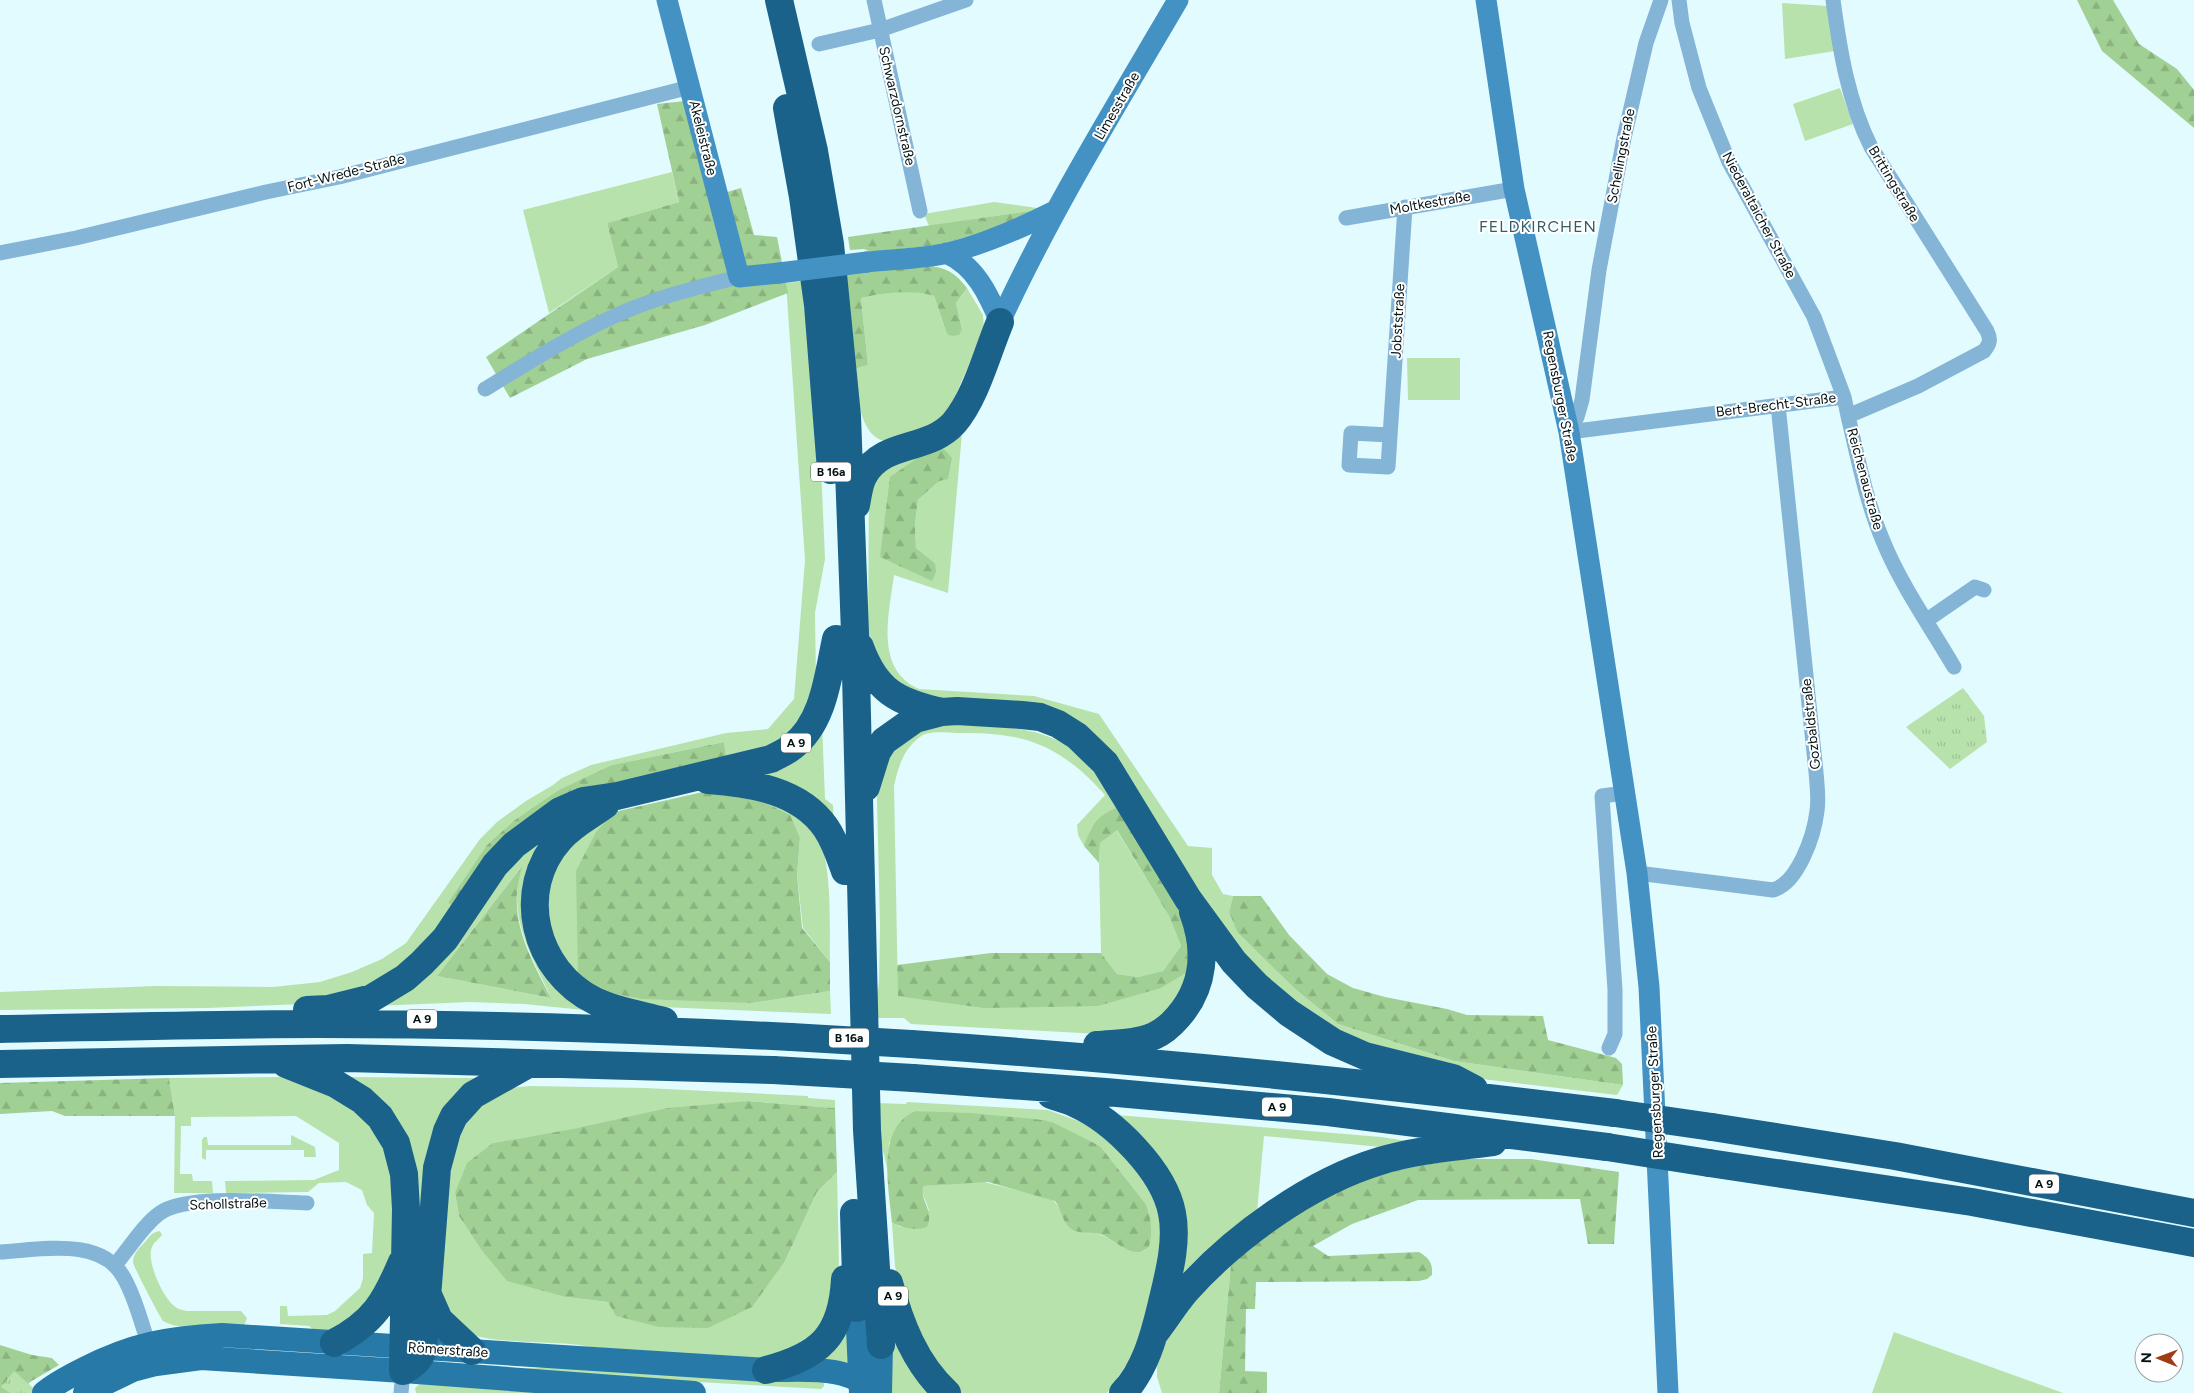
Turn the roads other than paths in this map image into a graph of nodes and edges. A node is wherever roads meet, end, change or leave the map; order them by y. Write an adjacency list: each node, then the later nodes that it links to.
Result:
1 (667, 0): 15 (street, Akeleistraße)
2 (761, 0): 37 (highway, B 16a)
3 (779, 0): 29 (highway, B 16a)
4 (874, 0): 13 (street, Schwarzdornstraße)
5 (966, 0): 13 (street)
6 (1178, 0): 18 (street, Limesstraße)
7 (1486, 0): 16 (street, Regensburger Straße)
8 (1661, 0): 11 (street, Schellingstraße)
9 (1679, 0): 12 (street, Niederaltaicher Straße)
10 (1833, 0): 25 (street, Brittingstraße)
11 (1654, 18): 12 (street); 31 (street, Schellingstraße)
12 (1682, 23): 27 (street, Niederaltaicher Straße)
13 (880, 30): 14 (street); 19 (street, Schwarzdornstraße)
14 (819, 44)
15 (690, 87): 21 (street, Fort-Wrede-Straße); 23 (street, Akeleistraße)
16 (1514, 189): 17 (street, Moltkestraße); 31 (street, Regensburger Straße)
17 (1405, 207): 20 (street, Moltkestraße); 32 (street, Jobststraße)
18 (1055, 210): 22 (street); 24 (street, Limesstraße)
19 (920, 211)
20 (1346, 218)
21 (0, 253)
22 (946, 253): 23 (street, bridge); 24 (street)
23 (739, 277): 26 (street)
24 (1000, 322): 33 (highway)
25 (1984, 351): 30 (street, Bert-Brecht-Straße)
26 (486, 389)
27 (1844, 397): 28 (street, Bert-Brecht-Straße); 30 (street, Bert-Brecht-Straße)
28 (1778, 405): 31 (street, Bert-Brecht-Straße); 45 (street, Gozbaldstraße)
29 (847, 416): 33 (highway); 34 (highway, B 16a)
30 (1848, 416): 36 (street, Reichenaustraße)
31 (1569, 432): 41 (street, Regensburger Straße)
32 (1390, 436)
33 (890, 452): 34 (highway)
34 (852, 533): 37 (highway, B 16a)
35 (1984, 590): 36 (street)
36 (1927, 620): 38 (street, Reichenaustraße)
37 (846, 636): 39 (highway, A 9); 40 (highway, A 9); 43 (highway, B 16a); 44 (highway, B 16a)
38 (1954, 667)
39 (942, 712): 43 (highway, A 9); 46 (highway, A 9)
40 (690, 779): 42 (highway, A 9); 44 (highway, A 9)
41 (1624, 793): 45 (street, Regensburger Straße); 54 (street)
42 (617, 796): 47 (highway, A 9); 49 (highway, A 9)
43 (860, 812): 62 (highway, B 16a)
44 (845, 871): 62 (highway, B 16a)
45 (1637, 872): 84 (street, Regensburger Straße)
46 (1188, 899): 53 (highway, A 9); 59 (highway, A 9)
47 (254, 1017): 48 (highway, A 9); 49 (highway, A 9)
48 (161, 1026): 50 (highway, A 9); 51 (highway, A 9)
49 (683, 1027): 51 (highway, A 9)
50 (0, 1029)
51 (791, 1033): 52 (highway, A 9, bridge)
52 (910, 1040): 53 (highway, A 9); 60 (highway, A 9)
53 (1063, 1047): 59 (highway, A 9)
54 (1609, 1048)
55 (274, 1059): 56 (highway, A 9); 57 (highway, A 9); 67 (highway, A 9)
56 (531, 1062): 58 (highway, A 9, bridge); 69 (highway)
57 (0, 1064)
58 (1024, 1086): 61 (highway, A 9); 71 (highway, A 9)
59 (1474, 1089): 60 (highway, A 9)
60 (1519, 1101): 64 (highway, A 9, bridge)
61 (1529, 1137): 65 (highway, A 9, bridge); 71 (highway, A 9)
62 (862, 1195): 70 (highway, B 16a); 73 (highway, B 16a); 77 (highway); 82 (highway, A 9)
63 (307, 1203): 68 (street, Schollstraße)
64 (2194, 1213)
65 (2194, 1243)
66 (0, 1252): 68 (street)
67 (406, 1252): 72 (highway, A 9); 76 (highway, A 9)
68 (115, 1265): 75 (street)
69 (428, 1295): 74 (highway); 76 (highway)
70 (857, 1308): 78 (main road, B 16a)
71 (1154, 1334): 83 (highway, A 9)
72 (334, 1343): 75 (main road, Römerstraße); 76 (main road, Römerstraße)
73 (881, 1345): 78 (main road)
74 (472, 1351): 76 (main road, Römerstraße); 77 (main road, Römerstraße)
75 (152, 1354): 76 (main road, Römerstraße); 79 (main road, Römerstraße); 80 (main road, Römerstraße)
76 (408, 1365): 81 (main road, Römerstraße)
77 (766, 1370): 78 (main road, Römerstraße)
78 (864, 1391)
79 (44, 1393)
80 (85, 1393)
81 (694, 1393)
82 (947, 1393)
83 (1123, 1393)
84 (1668, 1393)

